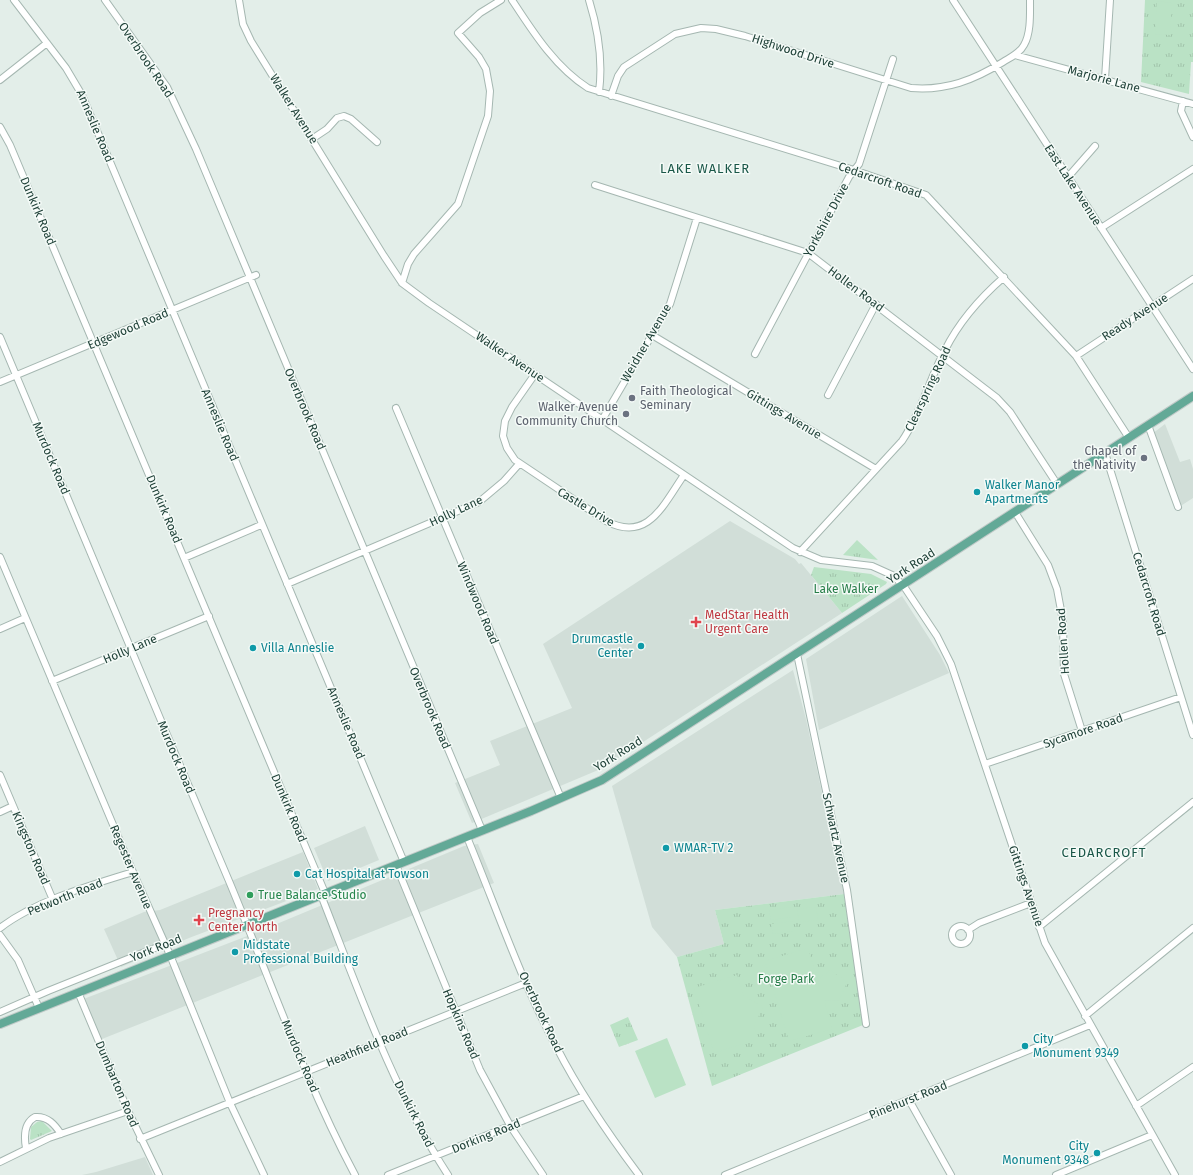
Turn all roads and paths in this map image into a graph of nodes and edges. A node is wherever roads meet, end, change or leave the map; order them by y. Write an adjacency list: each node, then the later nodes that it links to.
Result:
1 (14, 0): 10 (street, Anneslie Road)
2 (105, 0): 35 (street, Overbrook Road)
3 (239, 0): 23 (street, Walker Avenue)
4 (500, 0): 37 (street)
5 (512, 0): 17 (street, Cedarcroft Road)
6 (589, 0): 17 (street)
7 (953, 0): 13 (street, East Lake Avenue)
8 (1030, 0): 11 (street)
9 (1110, 0): 15 (street)
10 (47, 43): 14 (street); 40 (street, Anneslie Road)
11 (1015, 55): 13 (street, Highwood Drive); 15 (street, Marjorie Lane)
12 (893, 59): 16 (street, Yorkshire Drive)
13 (996, 66): 16 (street, Highwood Drive); 28 (street, East Lake Avenue)
14 (0, 80)
15 (1105, 80): 19 (street, Marjorie Lane)
16 (885, 81): 18 (street, Highwood Drive); 27 (street, Yorkshire Drive)
17 (599, 92): 18 (street, Cedarcroft Road)
18 (611, 96): 27 (street, Cedarcroft Road)
19 (1183, 101): 20 (street, Marjorie Lane); 22 (street)
20 (1193, 104)
21 (0, 127): 43 (street, Dunkirk Road)
22 (1193, 137)
23 (312, 139): 24 (street); 37 (street, Walker Avenue)
24 (377, 142)
25 (1095, 146): 28 (street)
26 (1193, 169): 31 (street)
27 (854, 170): 32 (street, Yorkshire Drive); 34 (street, Cedarcroft Road)
28 (1068, 176): 31 (street, East Lake Avenue)
29 (595, 185): 30 (street, Hollen Road)
30 (697, 218): 32 (street, Hollen Road); 41 (street, Weidner Avenue)
31 (1101, 228): 39 (street, East Lake Avenue)
32 (808, 253): 38 (street, Hollen Road); 44 (street, Yorkshire Drive)
33 (256, 275): 35 (street, Edgewood Road)
34 (1004, 277): 45 (street, Clearspring Road); 46 (street, Cedarcroft Road)
35 (249, 278): 40 (street, Edgewood Road); 66 (street, Overbrook Road)
36 (1193, 279): 39 (street, Ready Avenue)
37 (402, 283): 48 (street, Walker Avenue)
38 (876, 304): 45 (street, Hollen Road); 51 (street)
39 (1152, 306): 46 (street, Ready Avenue); 47 (street, East Lake Avenue)
40 (172, 310): 43 (street, Edgewood Road); 65 (street, Anneslie Road)
41 (652, 335): 54 (street, Weidner Avenue); 59 (street, Gittings Avenue)
42 (0, 337): 49 (street, Murdock Road)
43 (94, 343): 49 (street, Edgewood Road); 69 (street, Dunkirk Road)
44 (755, 354)
45 (942, 355): 59 (street, Clearspring Road); 61 (street, Hollen Road)
46 (1076, 356): 56 (street, Cedarcroft Road)
47 (1193, 369)
48 (535, 374): 54 (street, Walker Avenue); 58 (street)
49 (16, 376): 50 (street, Edgewood Road); 75 (street, Murdock Road)
50 (0, 382)
51 (828, 395)
52 (1193, 396): 55 (main road, York Road)
53 (396, 408): 64 (street, Windwood Road)
54 (602, 420): 60 (street, Walker Avenue)
55 (1148, 425): 56 (main road, York Road); 62 (street)
56 (1129, 438): 57 (main road, York Road)
57 (1105, 453): 61 (main road, York Road); 78 (street, Cedarcroft Road)
58 (519, 464): 60 (street, Castle Drive); 64 (street, Holly Lane)
59 (876, 469): 67 (street, Clearspring Road)
60 (684, 475): 67 (street, Walker Avenue)
61 (1057, 484): 63 (main road, York Road)
62 (1178, 507)
63 (1015, 512): 71 (main road, York Road); 79 (street, Hollen Road)
64 (442, 518): 66 (street, Holly Lane); 83 (street, Windwood Road)
65 (262, 525): 69 (street); 70 (street, Anneslie Road)
66 (364, 551): 70 (street, Holly Lane); 87 (street, Overbrook Road)
67 (800, 552): 71 (street, Walker Avenue)
68 (0, 557): 73 (street, Regester Avenue)
69 (184, 558): 72 (street, Dunkirk Road)
70 (287, 584): 89 (street, Anneslie Road)
71 (903, 585): 76 (main road, York Road); 81 (street, Gittings Avenue)
72 (209, 616): 75 (street, Holly Lane); 92 (street, Dunkirk Road)
73 (26, 618): 74 (street); 77 (street, Regester Avenue)
74 (0, 629)
75 (131, 648): 77 (street, Holly Lane); 95 (street, Murdock Road)
76 (797, 654): 83 (main road, York Road); 111 (street, Schwartz Avenue)
77 (52, 681): 91 (street, Regester Avenue)
78 (1181, 697): 79 (street, Sycamore Road); 80 (street, Cedarcroft Road)
79 (1082, 731): 81 (street, Sycamore Road)
80 (1193, 735)
81 (985, 764): 94 (street, Gittings Avenue)
82 (0, 774): 85 (street, Kingston Road)
83 (561, 798): 87 (main road, York Road)
84 (1193, 802): 96 (street)
85 (14, 806): 86 (street); 93 (street, Kingston Road)
86 (0, 812)
87 (482, 830): 88 (main road, York Road)
88 (467, 837): 89 (main road, York Road); 103 (street, Overbrook Road)
89 (404, 862): 90 (main road, York Road)
90 (396, 865): 92 (main road, York Road); 108 (street, Hopkins Road)
91 (133, 872): 93 (street, Petworth Road); 101 (street, Regester Avenue)
92 (323, 894): 95 (main road, York Road); 113 (street, Dunkirk Road)
93 (53, 900): 97 (street, Petworth Road)
94 (1031, 903): 96 (street, Gittings Avenue); 99 (street)
95 (247, 924): 102 (main road, York Road); 115 (street, Murdock Road)
96 (1039, 927): 109 (street, Gittings Avenue)
97 (0, 928)
98 (1193, 928): 109 (street)
99 (968, 930)
100 (0, 934): 105 (street)
101 (165, 944): 102 (street, Regester Avenue); 105 (street, York Road)
102 (170, 955): 104 (main road, York Road); 118 (street, Regester Avenue)
103 (526, 983): 108 (street, Heathfield Road); 116 (street, Overbrook Road)
104 (78, 992): 106 (main road, York Road); 120 (street, Dumbarton Road)
105 (35, 998): 106 (street); 107 (street, York Road)
106 (39, 1008): 110 (main road, York Road)
107 (0, 1012)
108 (455, 1012): 113 (street, Heathfield Road); 121 (street, Hopkins Road)
109 (1085, 1016): 112 (street, Gittings Avenue)
110 (0, 1024)
111 (866, 1024)
112 (1090, 1025): 117 (street, Pinehurst Road); 119 (street, Gittings Avenue)
113 (380, 1042): 115 (street, Heathfield Road); 126 (street, Dunkirk Road)
114 (1193, 1067): 119 (street)
115 (307, 1072): 118 (street, Heathfield Road); 130 (street, Murdock Road)
116 (584, 1096): 121 (street, Dorking Road); 134 (street, Overbrook Road)
117 (908, 1100): 135 (street, Pinehurst Road); 136 (street)
118 (230, 1102): 124 (street, Heathfield Road); 129 (street, Regester Avenue)
119 (1136, 1106): 123 (street, Gittings Avenue)
120 (128, 1111): 122 (street); 124 (street, Dumbarton Road)
121 (511, 1126): 126 (street, Dorking Road); 133 (street, Hopkins Road)
122 (61, 1134): 125 (street); 125 (street)
123 (1152, 1135): 137 (street); 138 (street, Gittings Avenue)
124 (140, 1139): 128 (street, Dumbarton Road)
125 (26, 1148): 127 (street)
126 (436, 1156): 131 (street, Dorking Road); 132 (street, Dunkirk Road)
127 (0, 1162)
128 (159, 1175)
129 (264, 1175)
130 (355, 1175)
131 (388, 1175)
132 (448, 1175)
133 (543, 1175)
134 (639, 1175)
135 (725, 1175)
136 (951, 1175)
137 (1056, 1175)
138 (1175, 1175)

